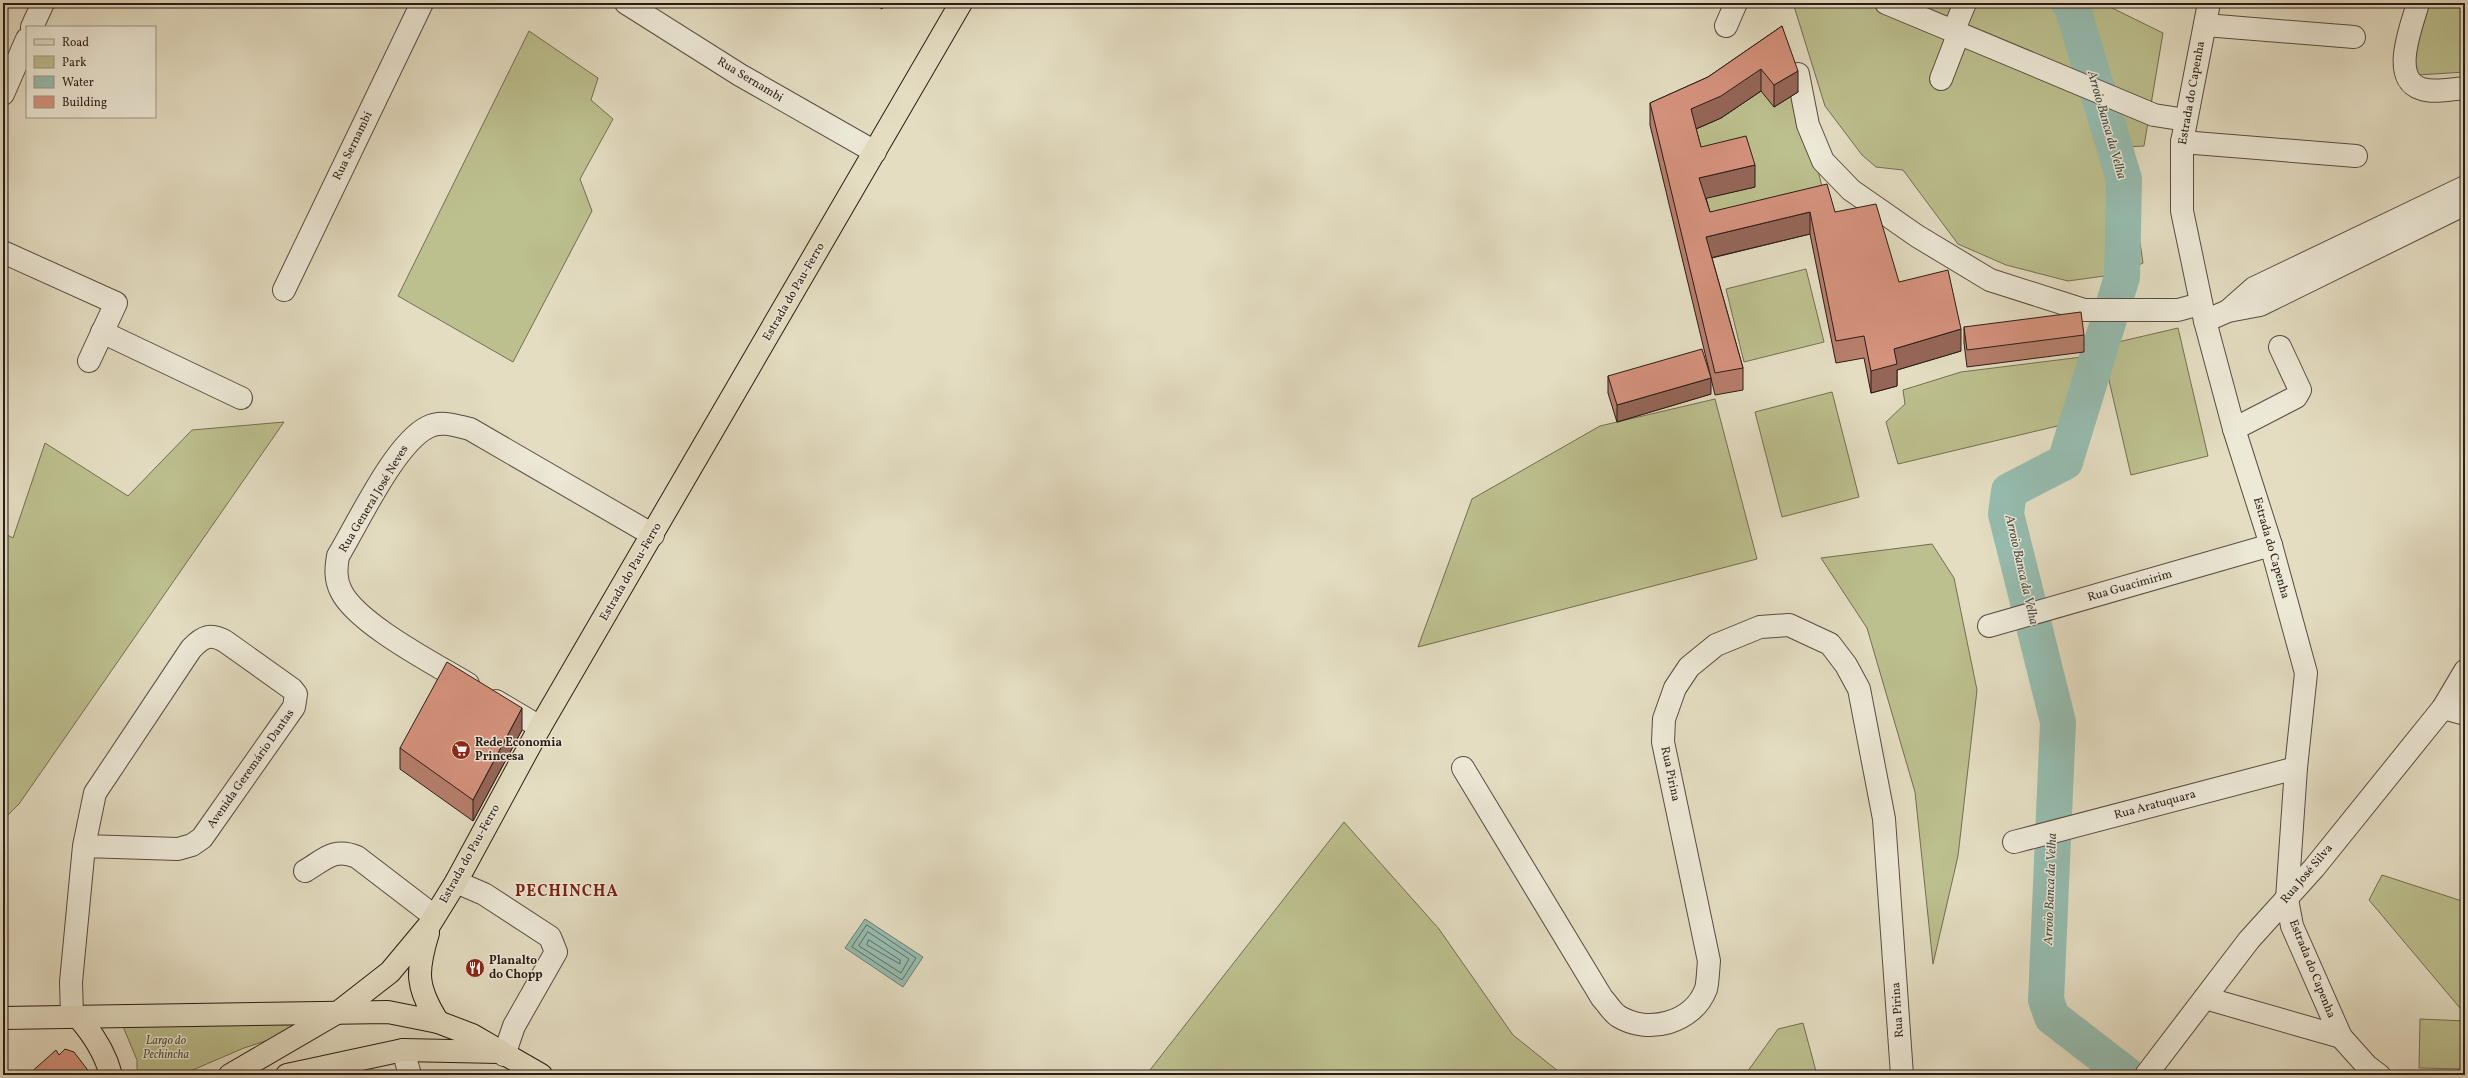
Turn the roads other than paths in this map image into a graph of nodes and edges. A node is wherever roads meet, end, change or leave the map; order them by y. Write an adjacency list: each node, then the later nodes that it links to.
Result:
1 (43, 3): 11 (street)
2 (422, 3): 28 (street, Rua Sernambi)
3 (626, 3): 22 (street, Rua Sernambi)
4 (961, 3): 22 (main road, Estrada do Pau-Ferro)
5 (1736, 3): 12 (street)
6 (1886, 3): 13 (street)
7 (1965, 3): 13 (street)
8 (2209, 3): 10 (street, Estrada do Capenha)
9 (2418, 3): 18 (street)
10 (2204, 25): 14 (street); 20 (street, Estrada do Capenha)
11 (32, 26)
12 (1726, 26)
13 (1956, 34): 17 (street); 20 (street)
14 (2354, 37)
15 (26, 41): 19 (street)
16 (1798, 74): 29 (street)
17 (1941, 80)
18 (2465, 88)
19 (3, 94)
20 (2186, 120): 21 (street, Estrada do Capenha)
21 (2182, 142): 23 (street); 29 (street, Estrada do Capenha)
22 (875, 152): 35 (main road, Estrada do Pau-Ferro)
23 (2356, 156)
24 (2465, 187): 26 (street)
25 (2465, 204): 26 (street)
26 (2392, 231): 29 (street)
27 (3, 252): 30 (street)
28 (284, 290)
29 (2203, 312): 34 (street, Estrada do Capenha)
30 (102, 332): 32 (street); 33 (street)
31 (2280, 347): 34 (street)
32 (89, 361)
33 (241, 398)
34 (2234, 429): 36 (street, Estrada do Capenha)
35 (653, 535): 41 (main road, Estrada do Pau-Ferro); 41 (street, Rua General José Neves)
36 (2271, 545): 37 (street, Rua Guacimirim); 43 (street, Estrada do Capenha)
37 (1989, 626)
38 (2465, 671): 39 (street, Rua José Silva)
39 (2443, 708): 40 (street); 48 (street, Rua José Silva)
40 (2465, 714)
41 (540, 727): 47 (main road, Estrada do Pau-Ferro)
42 (1463, 768): 64 (street, Rua Pirina)
43 (2296, 768): 44 (street, Rua Aratuquara); 48 (street, Estrada do Capenha)
44 (2014, 842)
45 (84, 846): 45 (street, Avenida Geremário Dantas); 52 (street, Avenida Geremário Dantas)
46 (305, 871): 49 (street)
47 (456, 882): 49 (main road, Estrada do Pau-Ferro); 57 (street)
48 (2287, 899): 50 (street, Rua José Silva); 55 (street, Estrada do Capenha)
49 (432, 920): 51 (main road, Estrada do Pau-Ferro); 54 (main road)
50 (2205, 998): 55 (street); 58 (street, Rua José Silva)
51 (340, 1011): 52 (main road); 54 (main road); 60 (main road, Estrada do Pau-Ferro)
52 (75, 1016): 53 (main road); 59 (main road)
53 (3, 1018)
54 (438, 1022): 57 (main road)
55 (2341, 1037): 65 (street, Estrada do Capenha)
56 (403, 1050): 57 (main road); 61 (main road); 62 (street)
57 (501, 1053): 63 (main road)
58 (2149, 1071)
59 (111, 1075)
60 (230, 1075)
61 (287, 1075)
62 (410, 1075)
63 (541, 1075)
64 (1902, 1075)
65 (2379, 1075)

